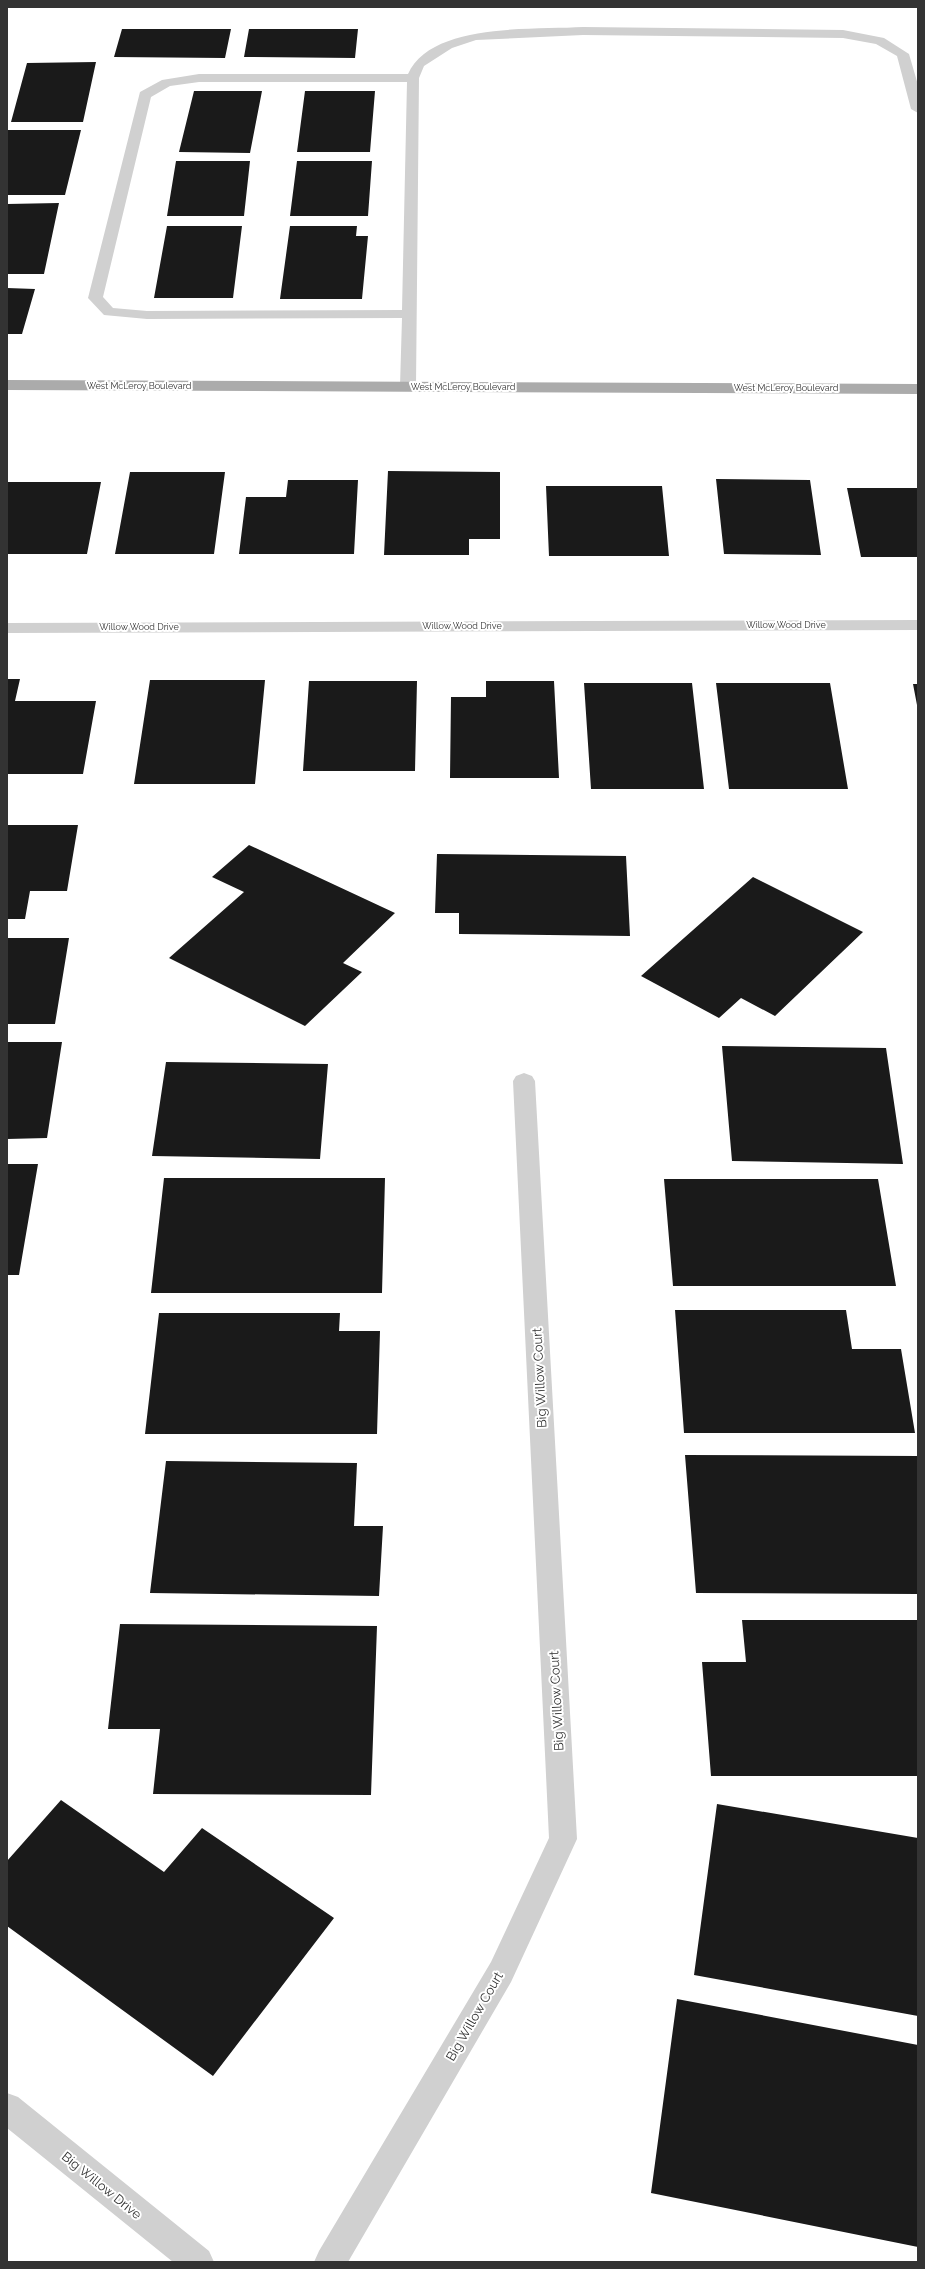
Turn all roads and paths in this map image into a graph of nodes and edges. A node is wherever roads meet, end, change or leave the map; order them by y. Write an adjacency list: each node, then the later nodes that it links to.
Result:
1 (414, 78): 2 (street); 3 (street); 3 (street)
2 (918, 109)
3 (410, 314): 5 (street)
4 (7, 385): 5 (main road, West McLeroy Boulevard)
5 (408, 386): 6 (main road, West McLeroy Boulevard)
6 (918, 389)
7 (918, 625): 8 (street, Willow Wood Drive)
8 (7, 628)
9 (524, 1081): 12 (street, Big Willow Court)
10 (7, 2108): 11 (street, Big Willow Drive)
11 (198, 2262)
12 (330, 2262)

